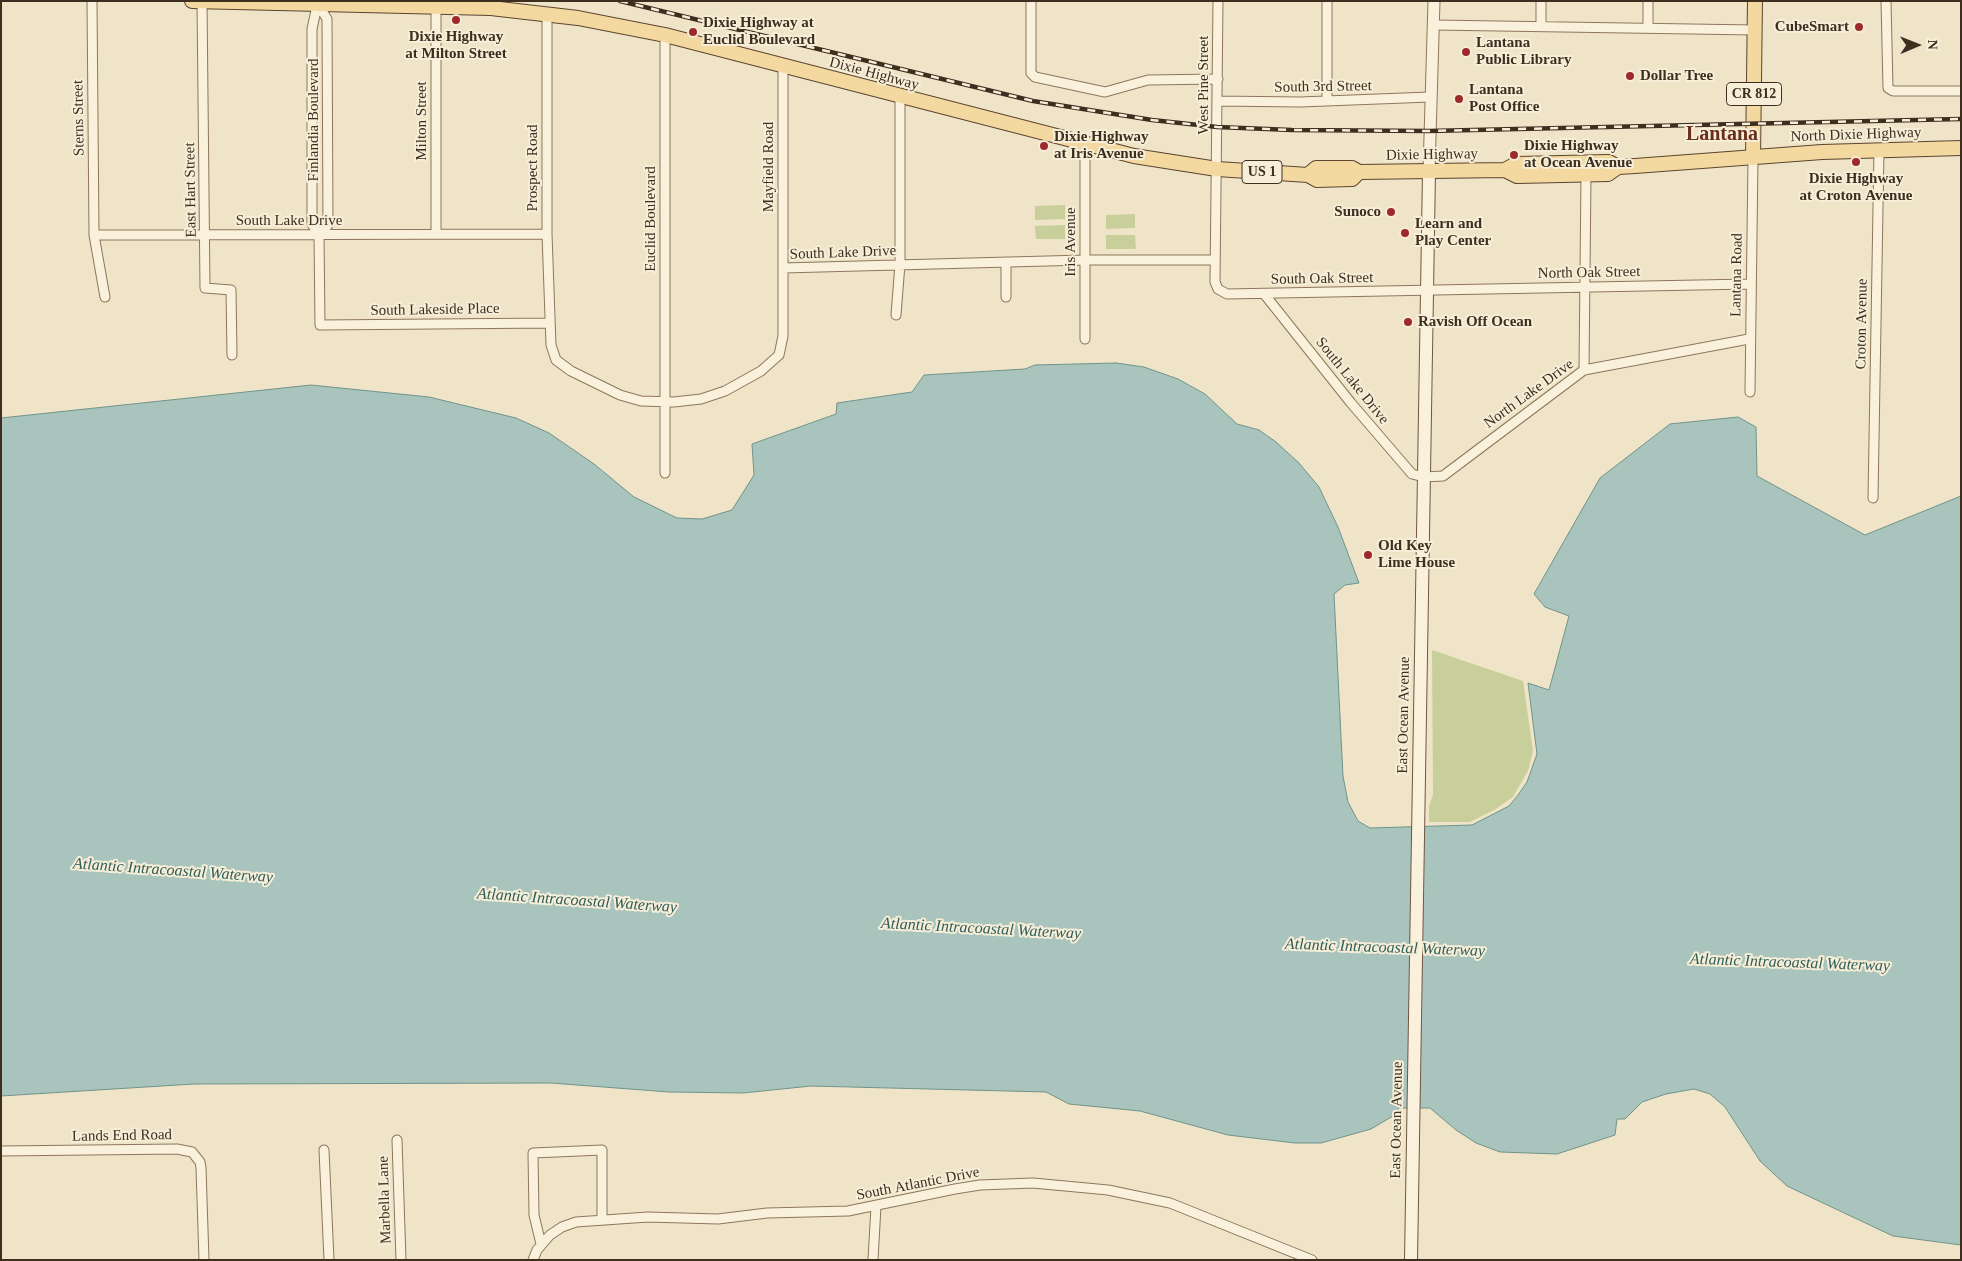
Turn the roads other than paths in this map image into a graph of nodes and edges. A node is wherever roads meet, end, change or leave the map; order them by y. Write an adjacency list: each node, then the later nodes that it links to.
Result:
1 (92, 1): 39 (street, Sterns Street)
2 (192, 1): 11 (main road, Dixie Highway / US 1)
3 (1031, 1): 21 (street)
4 (1218, 1): 21 (street, West Pine Street)
5 (1327, 1): 26 (street)
6 (1434, 1): 15 (street)
7 (1541, 1): 16 (street)
8 (1648, 1): 17 (street)
9 (1755, 1): 18 (main road, CR 812)
10 (1886, 1): 22 (street)
11 (202, 2): 12 (main road, Dixie Highway / US 1); 36 (street, East Hart Street)
12 (318, 3): 13 (main road, Dixie Highway / US 1); 40 (street, Finlandia Boulevard); 40 (street, Finlandia Boulevard)
13 (436, 7): 14 (main road, Dixie Highway / US 1); 37 (street, Milton Street)
14 (547, 14): 19 (main road, Dixie Highway / US 1); 38 (street, Prospect Road)
15 (1434, 24): 16 (street); 24 (street)
16 (1541, 26): 17 (street)
17 (1648, 28): 18 (street)
18 (1755, 30): 30 (main road, CR 812)
19 (665, 35): 20 (main road, Dixie Highway / US 1); 60 (street, Euclid Boulevard)
20 (783, 66): 23 (main road, Dixie Highway / US 1); 45 (street, Mayfield Road)
21 (1218, 78): 25 (street, West Pine Street)
22 (1961, 91)
23 (900, 97): 27 (main road, Dixie Highway / US 1); 44 (street)
24 (1430, 98): 26 (street, South 3rd Street); 34 (street)
25 (1218, 101): 26 (street, South 3rd Street); 32 (street, West Pine Street)
26 (1327, 101)
27 (1085, 145): 32 (main road, Dixie Highway / US 1); 41 (street, Iris Avenue)
28 (1961, 148): 29 (main road, North Dixie Highway / US 1)
29 (1879, 150): 30 (main road, North Dixie Highway / US 1); 63 (street, Croton Avenue)
30 (1753, 158): 31 (main road, Dixie Highway / US 1); 46 (street, Lantana Road)
31 (1618, 167): 33 (main road, Dixie Highway / US 1); 35 (main road, Dixie Highway / US 1)
32 (1216, 169): 34 (main road, Dixie Highway / US 1); 42 (street, West Pine Street)
33 (1505, 170): 34 (main road, Dixie Highway / US 1); 35 (main road, Dixie Highway / US 1)
34 (1428, 171): 48 (main road, East Ocean Avenue)
35 (1586, 175): 47 (street)
36 (206, 234): 39 (street, South Lake Drive); 40 (street, South Lake Drive); 57 (street, East Hart Street)
37 (436, 234): 38 (street, South Lake Drive); 40 (street, South Lake Drive)
38 (547, 234): 53 (street, Prospect Road)
39 (94, 235): 50 (street)
40 (319, 235): 54 (street, Finlandia Boulevard)
41 (1085, 260): 42 (street, South Lake Drive); 43 (street, South Lake Drive); 55 (street, Iris Avenue)
42 (1215, 260): 49 (street, South Oak Street)
43 (1006, 262): 44 (street, South Lake Drive); 51 (street)
44 (900, 264): 45 (street, South Lake Drive); 52 (street)
45 (783, 268): 60 (street, South Lake Drive)
46 (1750, 284): 47 (street, North Oak Street); 56 (street, Lantana Road)
47 (1584, 287): 48 (street, North Oak Street); 58 (street)
48 (1428, 291): 49 (street, South Oak Street); 62 (main road, East Ocean Avenue)
49 (1265, 295): 62 (street, South Lake Drive)
50 (105, 297)
51 (1006, 297)
52 (896, 315)
53 (550, 323): 54 (street, South Lakeside Place); 60 (street, South Lake Drive)
54 (320, 325)
55 (1085, 339)
56 (1749, 339): 58 (street, North Lake Drive); 59 (street, Lantana Road)
57 (232, 355)
58 (1584, 370): 62 (street, North Lake Drive)
59 (1750, 392)
60 (665, 402): 61 (street, Euclid Boulevard)
61 (666, 474)
62 (1424, 477): 76 (main road, East Ocean Avenue)
63 (1873, 498)
64 (396, 1140): 72 (street, Marbella Lane)
65 (324, 1150): 71 (street)
66 (1, 1151): 70 (street, Lands End Road)
67 (876, 1206): 68 (street, South Atlantic Drive); 74 (street); 75 (street, South Atlantic Drive)
68 (602, 1218): 69 (street, South Atlantic Drive); 69 (street)
69 (541, 1244): 73 (street, South Atlantic Drive)
70 (204, 1260)
71 (329, 1260)
72 (401, 1260)
73 (533, 1260)
74 (872, 1260)
75 (1312, 1260)
76 (1411, 1260)

